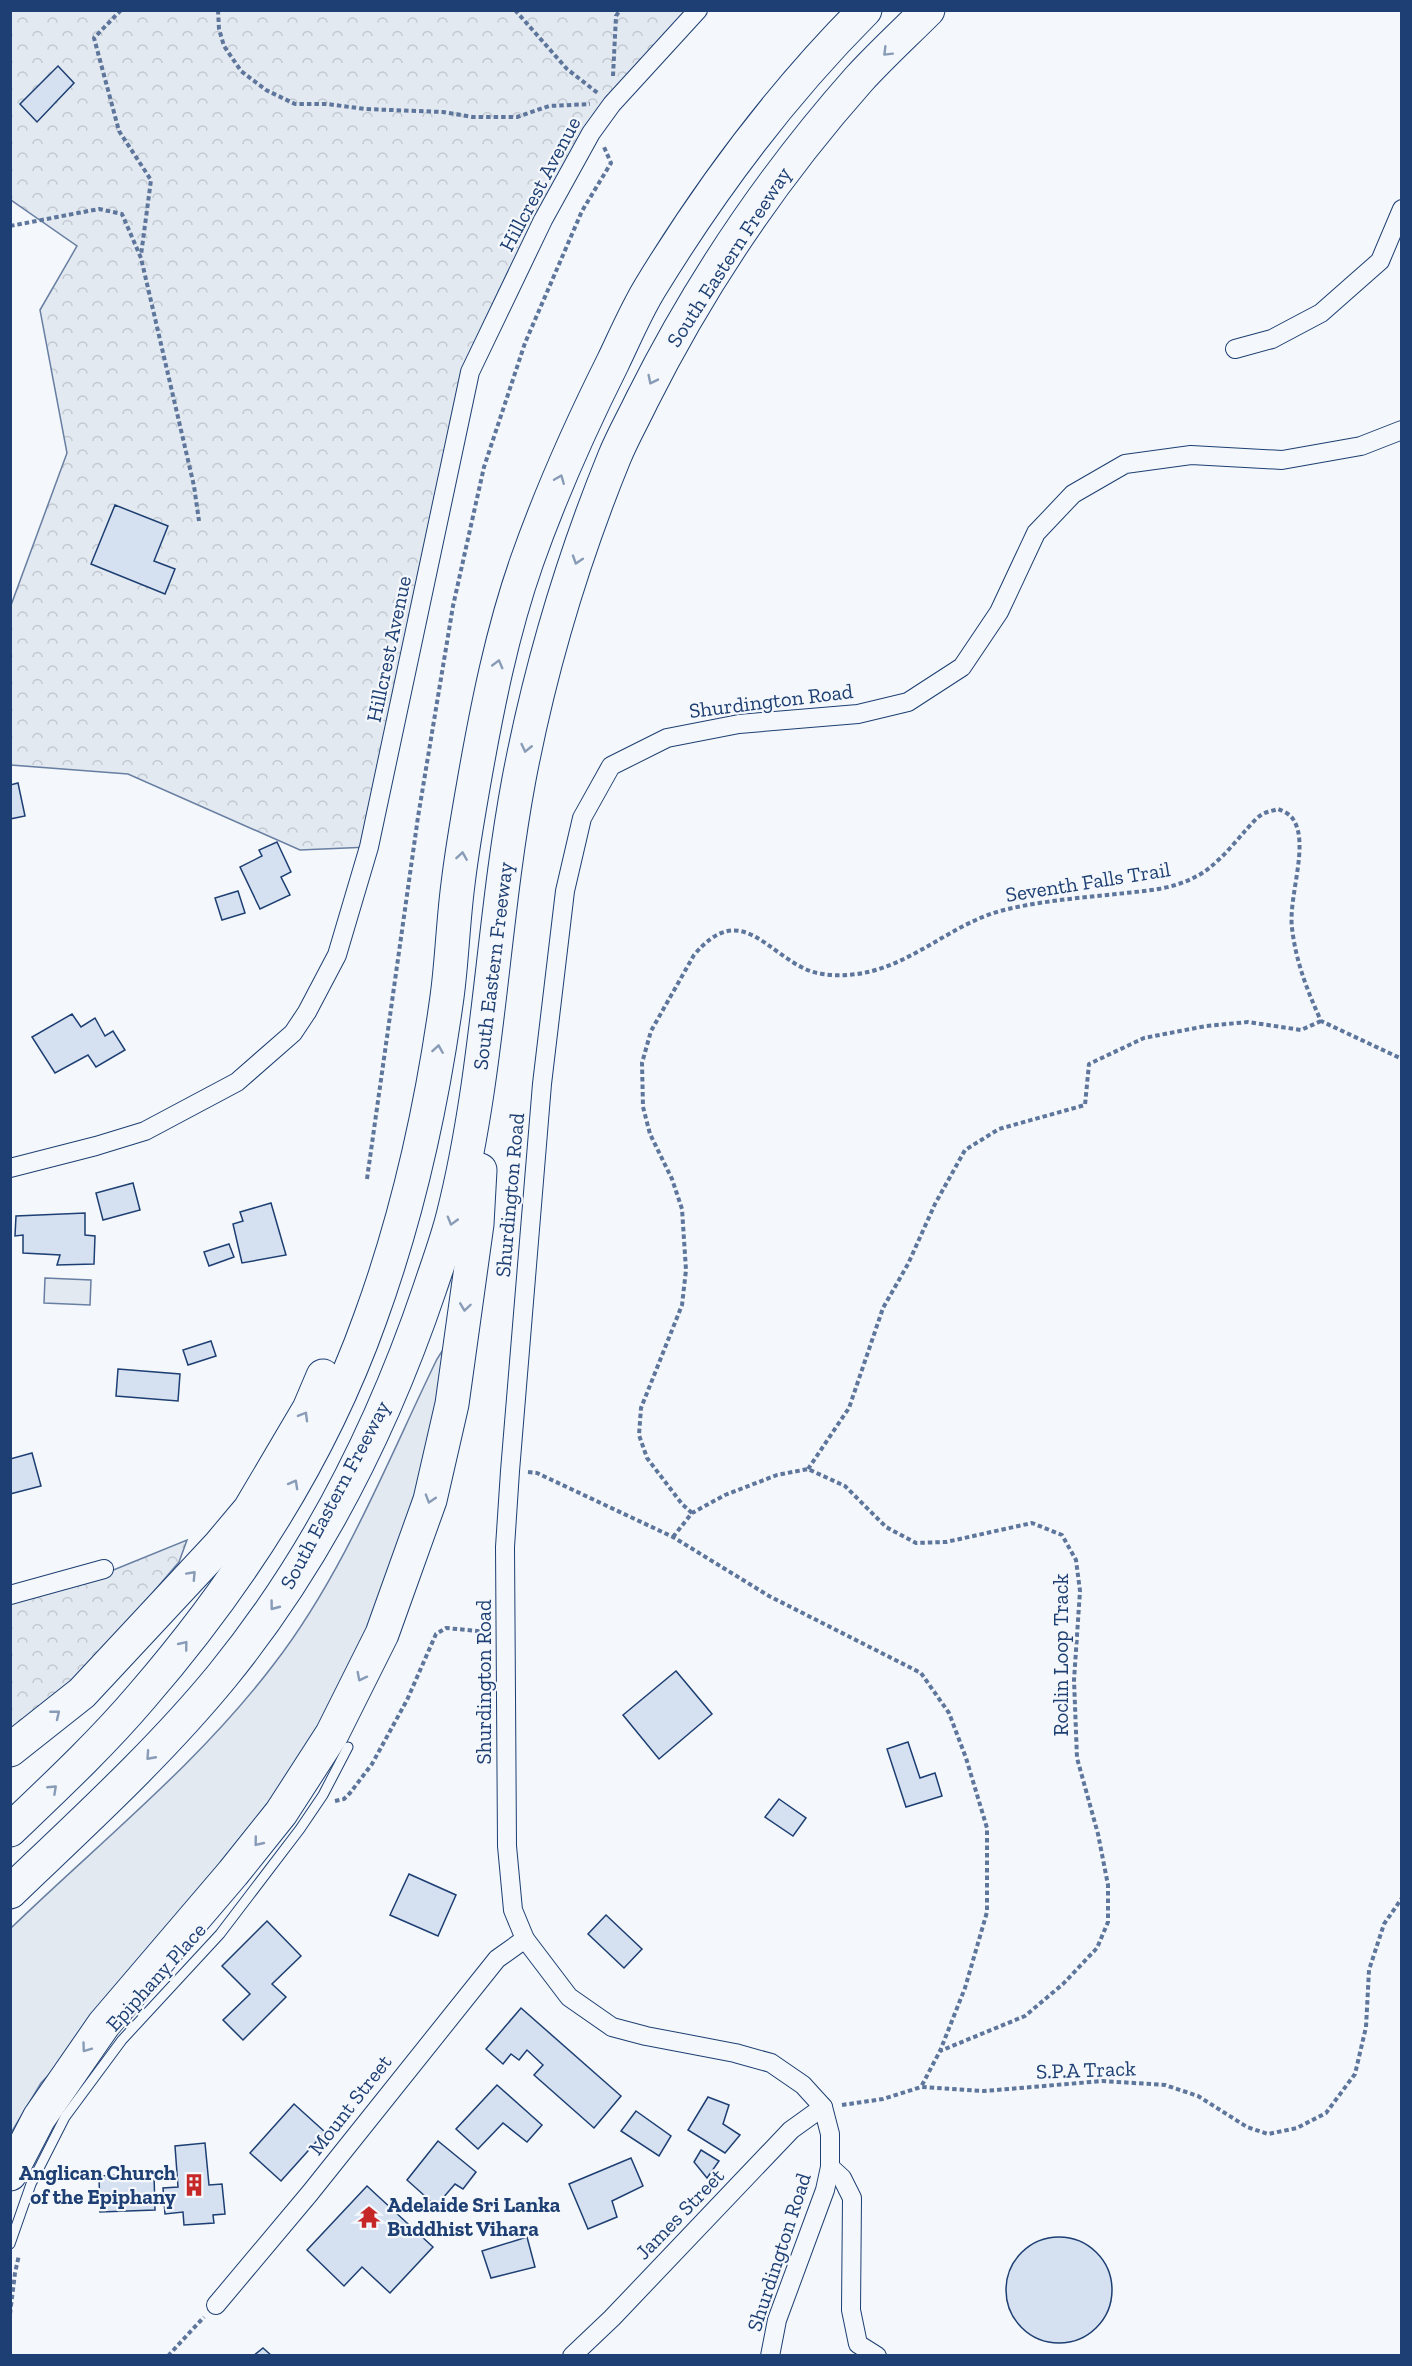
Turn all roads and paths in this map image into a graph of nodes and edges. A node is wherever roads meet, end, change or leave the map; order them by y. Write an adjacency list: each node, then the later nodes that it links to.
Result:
1 (122, 10): 12 (path)
2 (218, 10): 8 (path)
3 (514, 10): 8 (path)
4 (620, 10): 8 (path)
5 (698, 10): 8 (street, Hillcrest Avenue)
6 (865, 10): 19 (highway, South Eastern Freeway, one-way to 6)
7 (928, 10): 16 (highway, South Eastern Freeway, one-way to 16)
8 (612, 104): 9 (street, Hillcrest Avenue)
9 (591, 133): 20 (street, Hillcrest Avenue); 21 (path)
10 (1401, 209): 13 (street)
11 (10, 226): 12 (path)
12 (141, 258): 15 (path)
13 (1235, 349)
14 (1401, 430): 23 (street, Shurdington Road)
15 (198, 521)
16 (489, 998): 35 (highway, South Eastern Freeway, one-way to 35); 41 (highway, one-way to 41)
17 (1321, 1021): 18 (path); 22 (path); 24 (path, Seventh Falls Trail)
18 (1401, 1059)
19 (428, 1107): 30 (highway, one-way to 19); 34 (highway, South Eastern Freeway, one-way to 19)
20 (12, 1164)
21 (367, 1179)
22 (808, 1468): 24 (path); 38 (path, Roclin Loop Track)
23 (510, 1471): 25 (path); 28 (street, Shurdington Road)
24 (692, 1513): 25 (path)
25 (673, 1537): 38 (path)
26 (104, 1569): 27 (street)
27 (10, 1595)
28 (507, 1633): 32 (path); 37 (street, Shurdington Road)
29 (348, 1747): 31 (lane, Epiphany Place)
30 (10, 1750)
31 (323, 1795): 32 (path); 43 (lane, Epiphany Place)
32 (335, 1801): 33 (path)
33 (330, 1808)
34 (10, 1830)
35 (10, 1892)
36 (1401, 1898): 39 (path, S.P.A Track)
37 (525, 1939): 40 (street, Shurdington Road); 45 (street, Mount Street)
38 (940, 2051): 39 (path)
39 (921, 2086): 40 (path)
40 (823, 2107): 42 (street, Shurdington Road); 48 (street, James Street)
41 (14, 2164)
42 (830, 2167): 49 (street, Shurdington Road); 50 (street)
43 (10, 2244)
44 (20, 2252): 46 (path)
45 (216, 2304): 47 (path)
46 (10, 2314)
47 (168, 2355)
48 (572, 2355)
49 (770, 2355)
50 (877, 2355)

